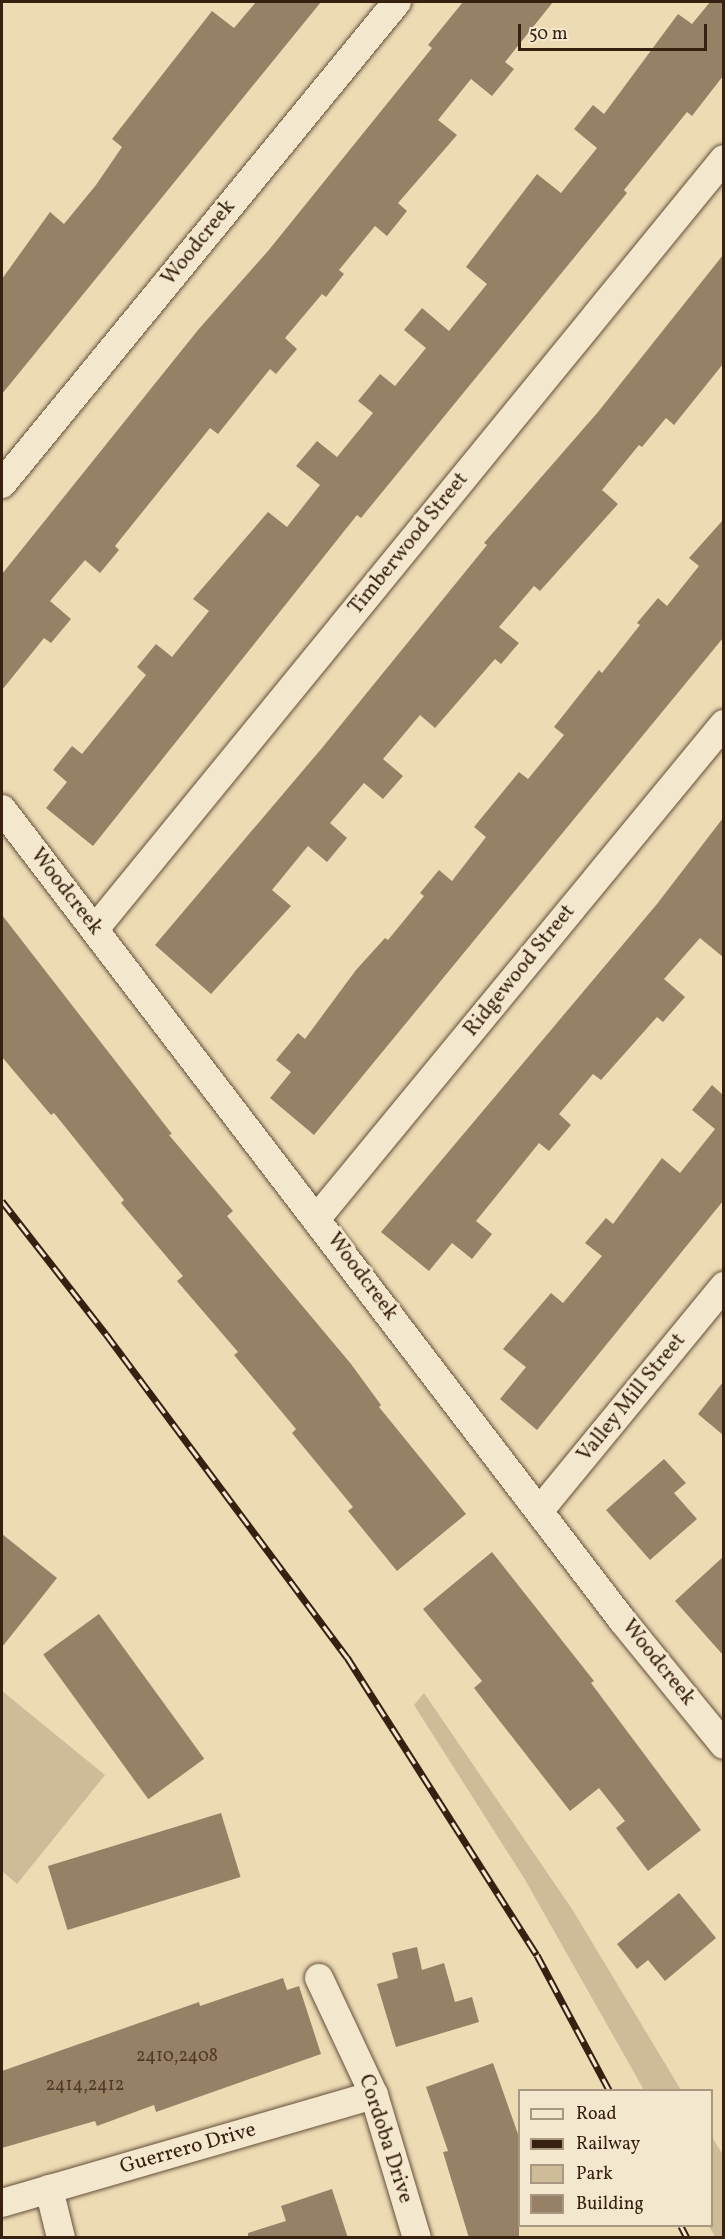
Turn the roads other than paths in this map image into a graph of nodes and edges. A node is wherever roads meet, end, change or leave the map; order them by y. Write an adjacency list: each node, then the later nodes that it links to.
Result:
1 (397, 2): 3 (street, Woodcreek)
2 (723, 159): 6 (street, Timberwood Street)
3 (2, 484)
4 (723, 723): 7 (street, Ridgewood Street)
5 (2, 809): 6 (street, Woodcreek)
6 (95, 929): 7 (street, Woodcreek)
7 (317, 1218): 9 (street, Woodcreek)
8 (723, 1286): 9 (street, Valley Mill Street)
9 (540, 1510): 10 (street, Woodcreek)
10 (723, 1745)
11 (319, 1978): 12 (street, Cordoba Drive)
12 (374, 2095): 13 (street, Guerrero Drive); 16 (street, Cordoba Drive)
13 (48, 2189): 14 (street, Guerrero Drive); 15 (street)
14 (2, 2203)
15 (61, 2238)
16 (417, 2238)

